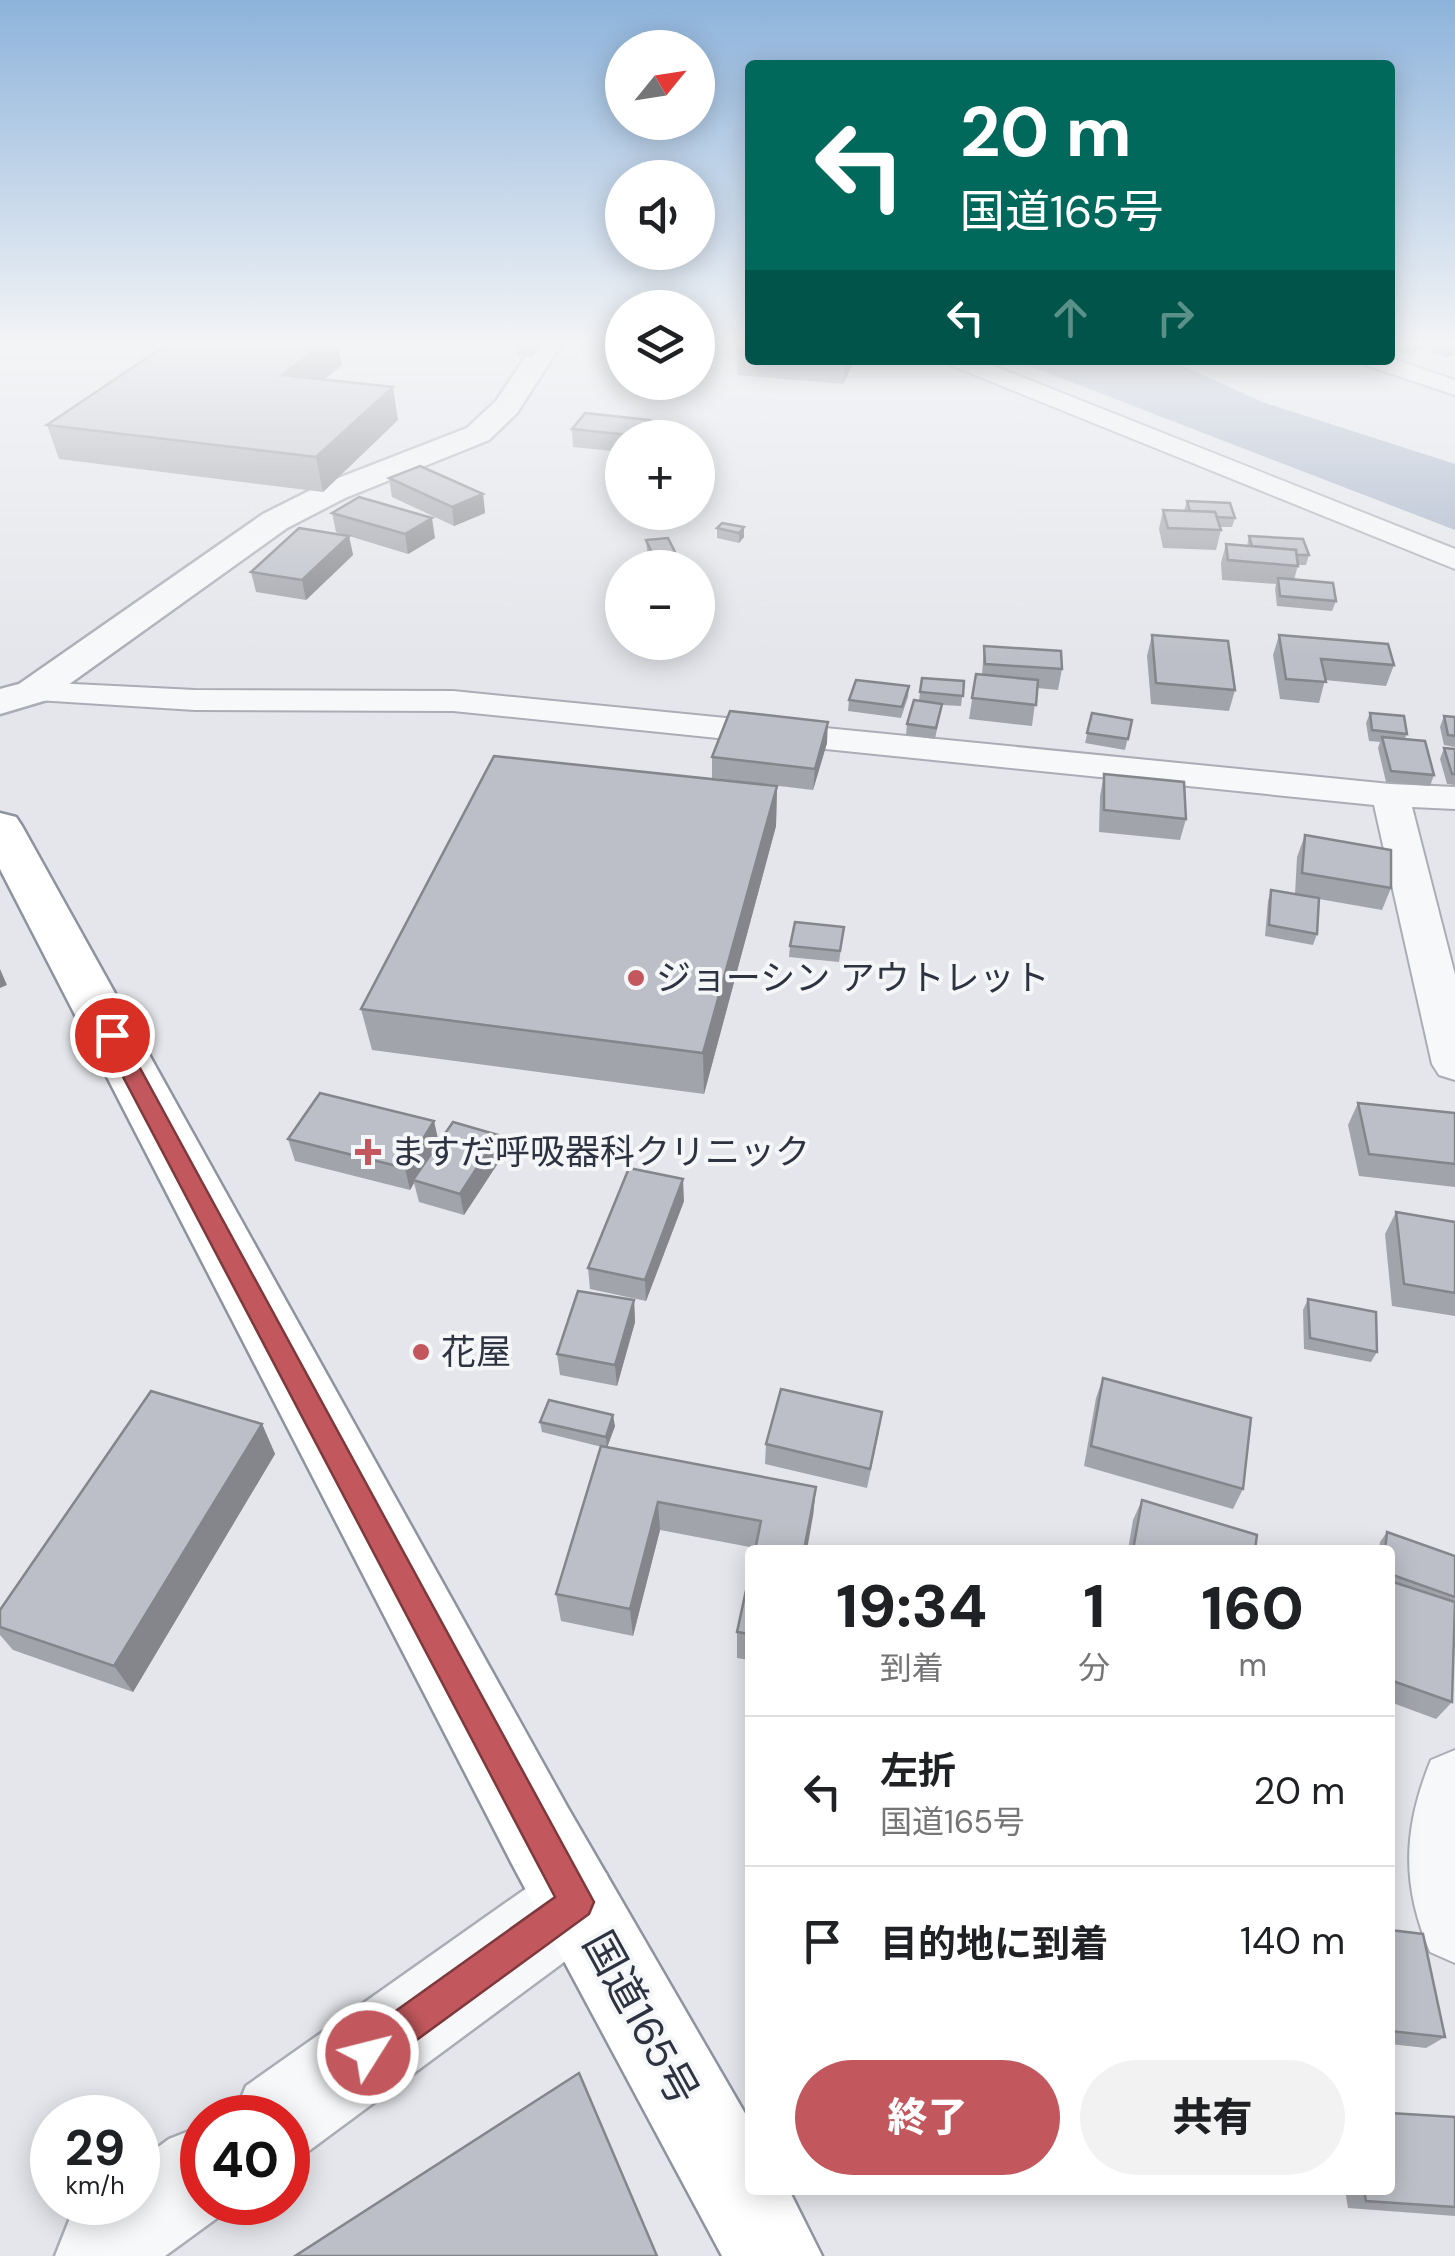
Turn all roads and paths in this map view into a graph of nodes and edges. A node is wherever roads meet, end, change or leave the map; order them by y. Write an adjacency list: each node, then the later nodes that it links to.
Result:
1 (442, 448): 4 (street)
2 (1177, 448): 3 (street)
3 (1455, 560)
4 (16, 697): 5 (street)
5 (1390, 795): 6 (street); 8 (street)
6 (1455, 798)
7 (0, 826): 10 (highway, 国道165号)
8 (1455, 1064)
9 (1455, 1784): 11 (street)
10 (577, 1902): 12 (street); 15 (highway, 国道165号)
11 (1455, 1927)
12 (310, 2095)
13 (180, 2188): 14 (street)
14 (104, 2256)
15 (774, 2256)

